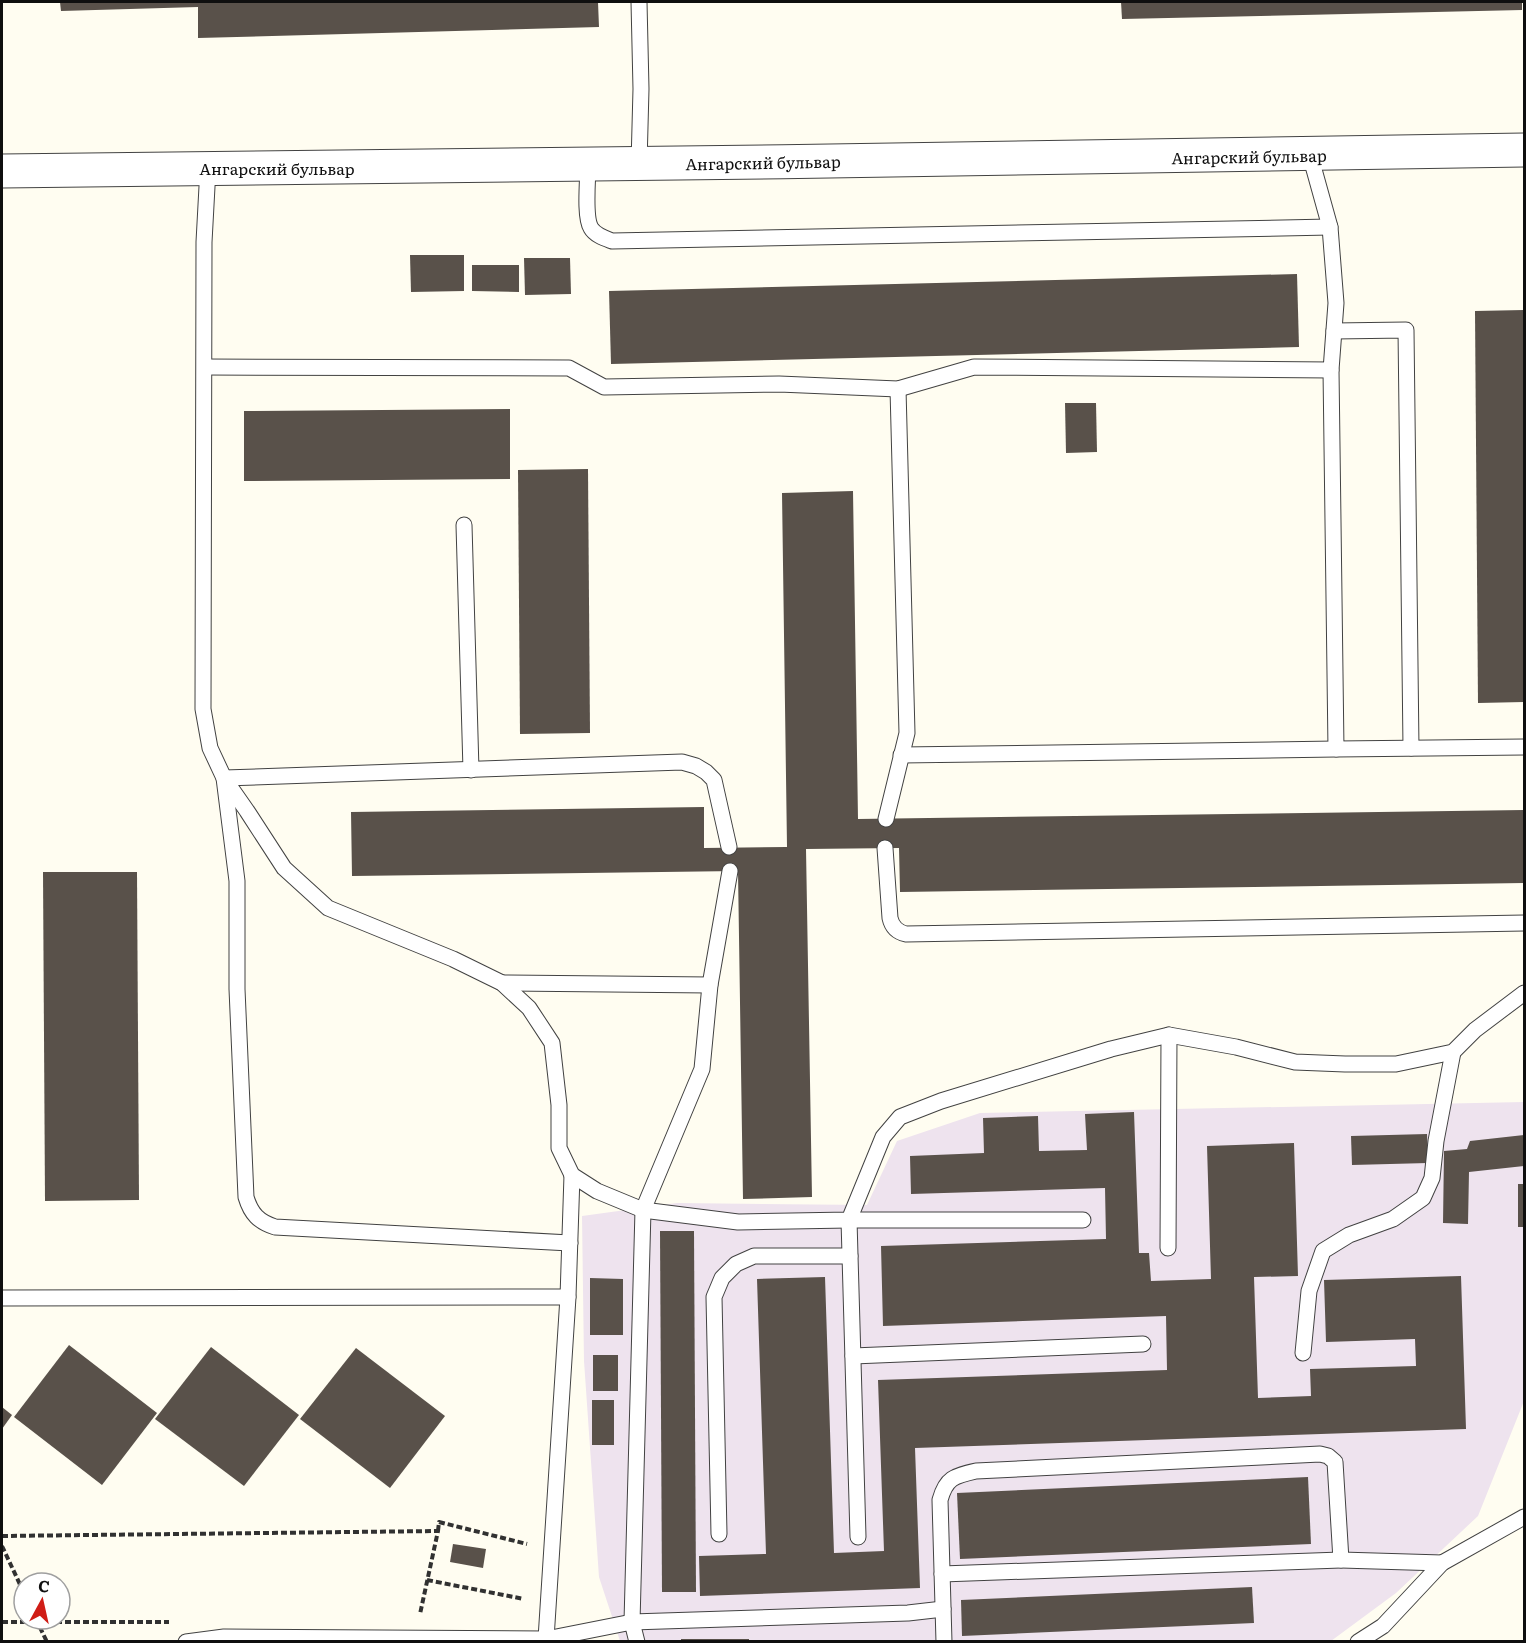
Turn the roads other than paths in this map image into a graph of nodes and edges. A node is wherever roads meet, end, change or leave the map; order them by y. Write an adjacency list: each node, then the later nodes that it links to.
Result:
1 (639, 2): 4 (lane)
2 (1524, 150): 3 (street, Ангарский бульвар)
3 (1310, 155): 4 (street, Ангарский бульвар); 8 (lane)
4 (639, 164): 5 (street, Ангарский бульвар)
5 (588, 165): 6 (street, Ангарский бульвар); 8 (lane)
6 (208, 168): 7 (street, Ангарский бульвар); 10 (lane)
7 (2, 171)
8 (1330, 227): 9 (lane)
9 (1334, 331): 11 (lane); 15 (lane)
10 (205, 367): 12 (lane); 19 (lane)
11 (1331, 370): 12 (lane); 16 (lane)
12 (898, 389): 17 (lane)
13 (465, 525): 18 (lane)
14 (1524, 747): 15 (lane)
15 (1411, 748): 16 (lane)
16 (1336, 749): 17 (lane)
17 (902, 755): 20 (lane)
18 (471, 770): 19 (lane); 21 (lane)
19 (224, 778): 25 (lane); 34 (lane)
20 (886, 819)
21 (729, 847)
22 (885, 848): 24 (lane)
23 (730, 871): 26 (lane)
24 (1524, 922)
25 (502, 983): 26 (lane); 30 (lane)
26 (710, 985): 31 (lane)
27 (1524, 993): 29 (lane)
28 (1169, 1035): 29 (lane); 32 (lane); 35 (lane)
29 (1452, 1052): 40 (lane)
30 (572, 1175): 31 (lane); 34 (lane)
31 (643, 1210): 32 (lane); 49 (lane)
32 (849, 1220): 33 (lane); 36 (lane)
33 (1083, 1220)
34 (570, 1243): 37 (lane)
35 (1168, 1248)
36 (850, 1256): 41 (lane); 43 (lane)
37 (568, 1297): 38 (lane); 50 (lane)
38 (2, 1298)
39 (1143, 1344): 41 (lane)
40 (1303, 1353)
41 (853, 1356): 44 (lane)
42 (1524, 1517): 46 (lane)
43 (719, 1534)
44 (858, 1537)
45 (1341, 1560): 46 (lane); 47 (lane); 47 (lane)
46 (1442, 1563): 54 (lane)
47 (942, 1574): 48 (lane)
48 (943, 1609): 49 (lane); 53 (lane)
49 (632, 1622): 50 (lane); 52 (lane)
50 (546, 1639): 51 (lane)
51 (186, 1641)
52 (637, 1641)
53 (944, 1641)
54 (1358, 1641)

